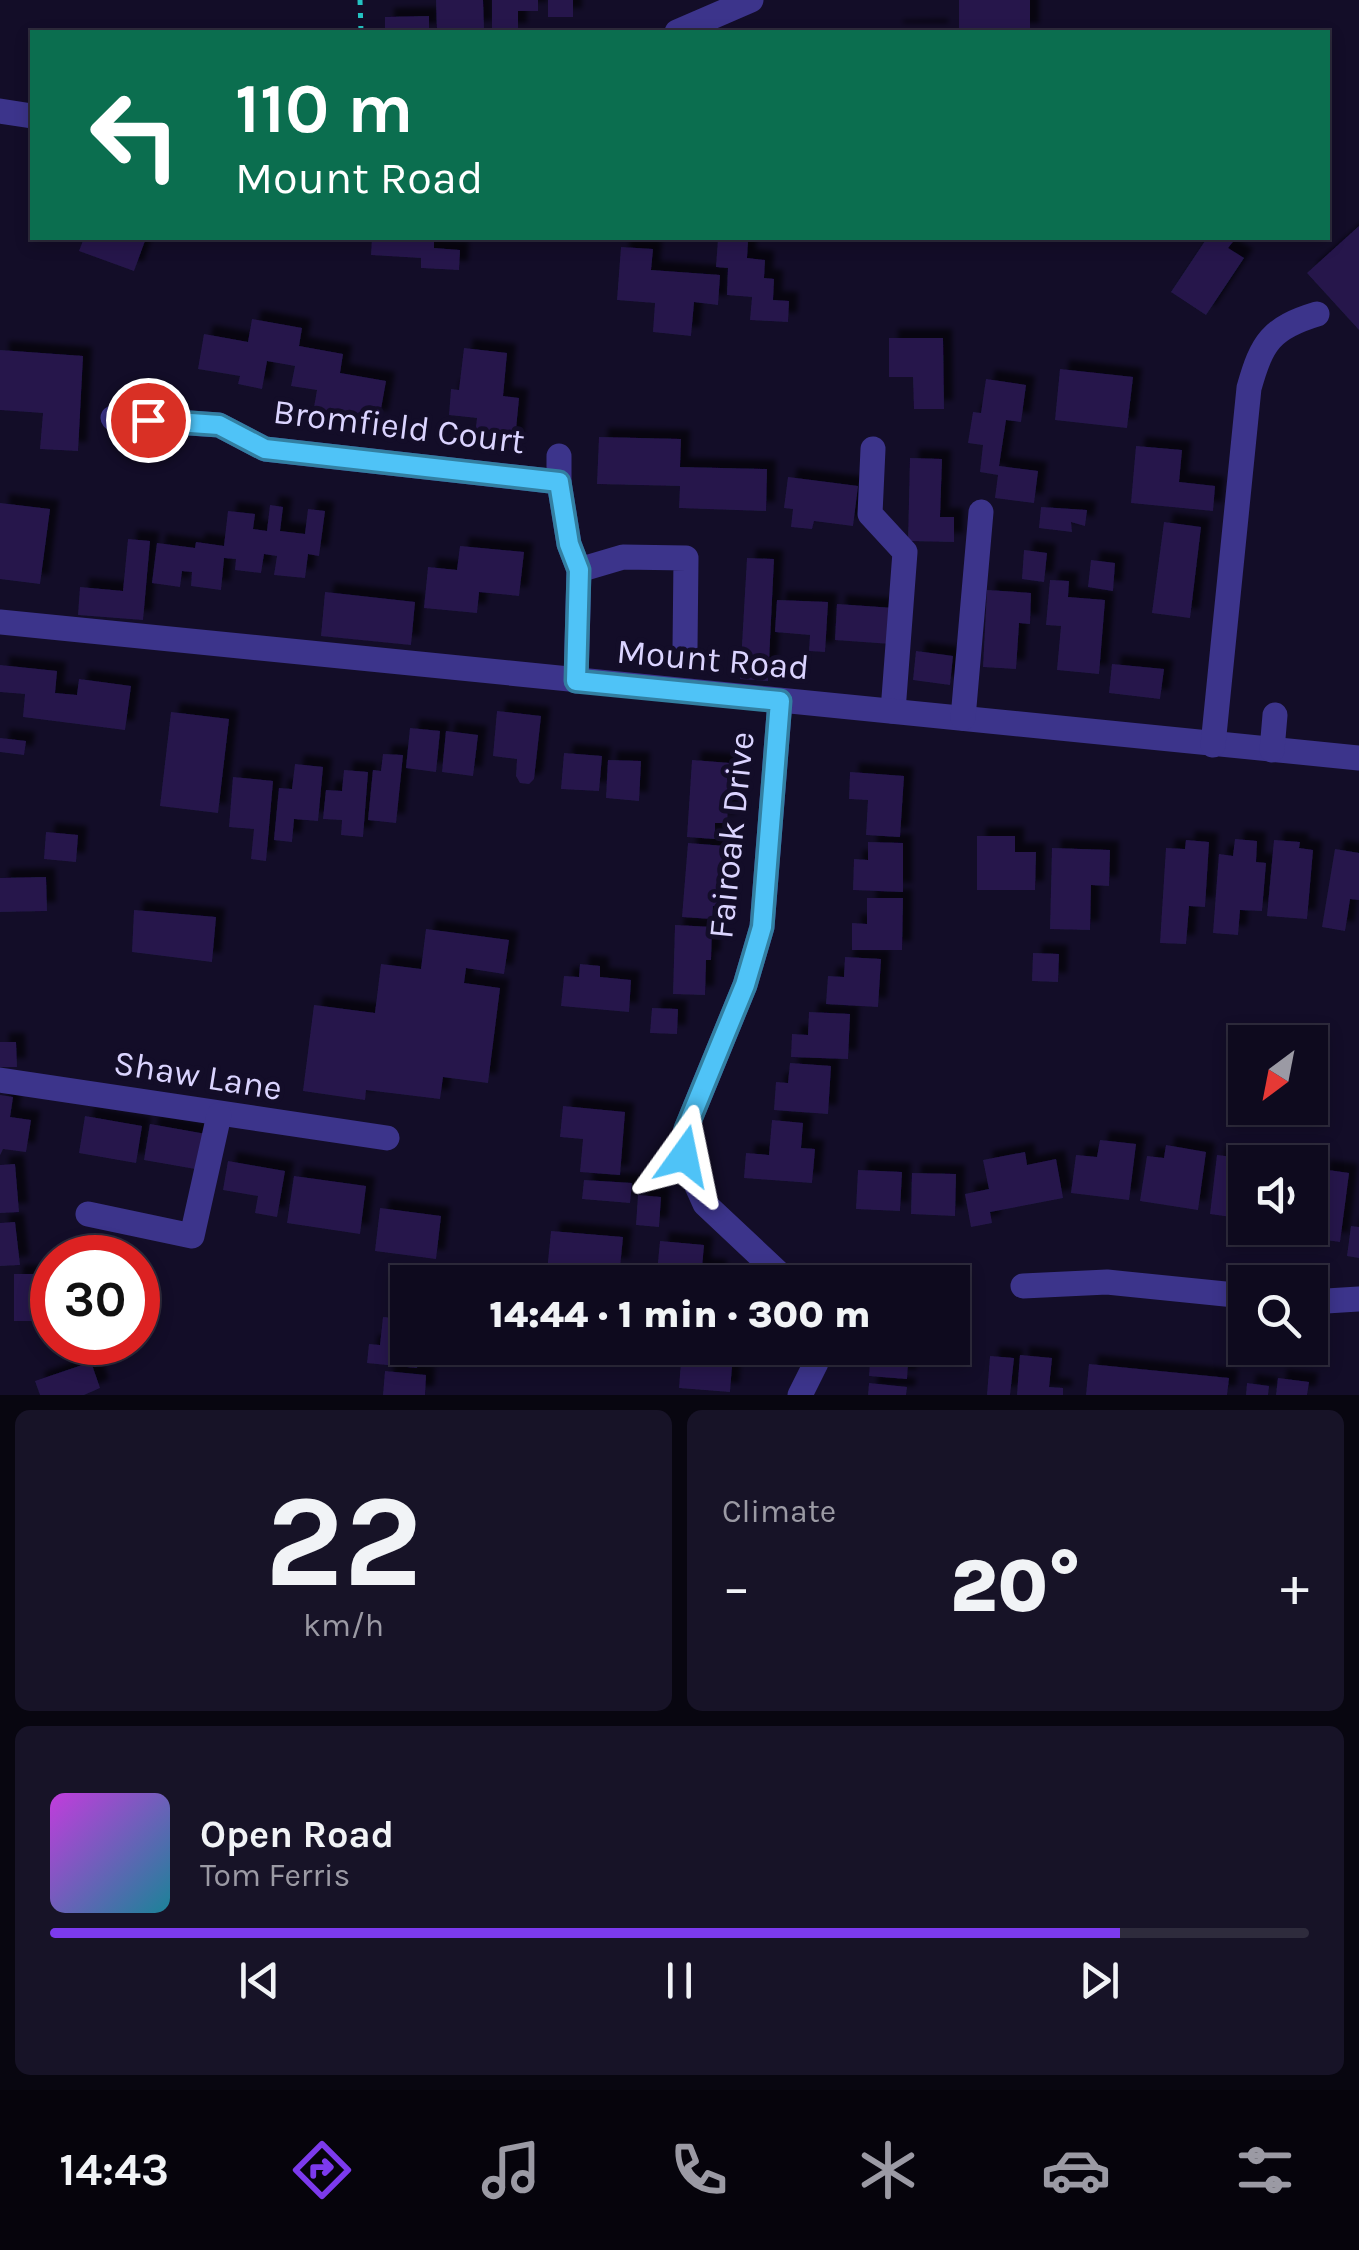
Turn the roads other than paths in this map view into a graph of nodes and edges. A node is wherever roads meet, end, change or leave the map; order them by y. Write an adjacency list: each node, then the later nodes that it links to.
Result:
1 (750, 0): 2 (street)
2 (682, 30)
3 (0, 111): 4 (street)
4 (30, 116)
5 (1317, 314): 19 (street)
6 (114, 418): 9 (street, Bromfield Court)
7 (873, 449): 16 (street)
8 (558, 456): 9 (street)
9 (559, 482): 11 (street)
10 (981, 512): 18 (street)
11 (579, 570): 13 (street); 14 (street)
12 (0, 622): 14 (street, Mount Road)
13 (685, 648)
14 (576, 681): 15 (street, Mount Road)
15 (780, 701): 16 (street, Mount Road); 26 (street, Fairoak Drive)
16 (893, 711): 18 (street, Mount Road)
17 (1275, 716): 20 (street)
18 (963, 718): 19 (street, Mount Road)
19 (1213, 745): 20 (street, Mount Road)
20 (1272, 750): 21 (street, Mount Road)
21 (1359, 758)
22 (0, 1080): 23 (street, Shaw Lane)
23 (219, 1115): 24 (street, Shaw Lane); 25 (street)
24 (387, 1138)
25 (88, 1214)
26 (770, 1265)
27 (1023, 1286): 28 (street)
28 (1228, 1294)
29 (1359, 1300): 30 (street)
30 (1328, 1301)
31 (815, 1365): 32 (street)
32 (800, 1395)

